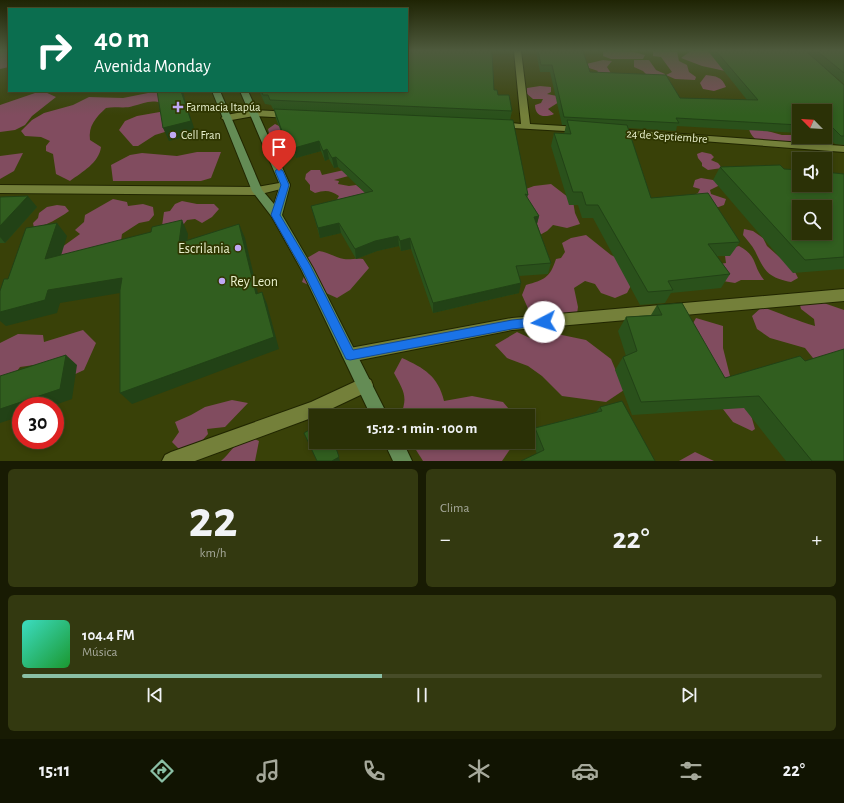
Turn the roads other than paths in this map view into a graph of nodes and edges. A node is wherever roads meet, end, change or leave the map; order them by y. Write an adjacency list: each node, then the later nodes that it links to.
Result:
1 (520, 73): 8 (street)
2 (216, 92): 6 (main road)
3 (244, 92): 4 (main road)
4 (254, 113): 5 (street); 6 (street); 12 (main road)
5 (301, 115)
6 (226, 118): 14 (main road)
7 (487, 124): 8 (street)
8 (526, 126): 9 (street)
9 (590, 130)
10 (606, 132): 11 (street, 24 de Septiembre)
11 (844, 148)
12 (285, 185): 14 (street); 15 (main road)
13 (0, 189): 14 (street)
14 (257, 191): 15 (main road)
15 (276, 215): 17 (main road)
16 (844, 295): 17 (street)
17 (350, 355): 18 (main road)
18 (365, 385): 19 (main road); 21 (street)
19 (377, 409)
20 (397, 449): 22 (main road)
21 (171, 461)
22 (403, 461)

